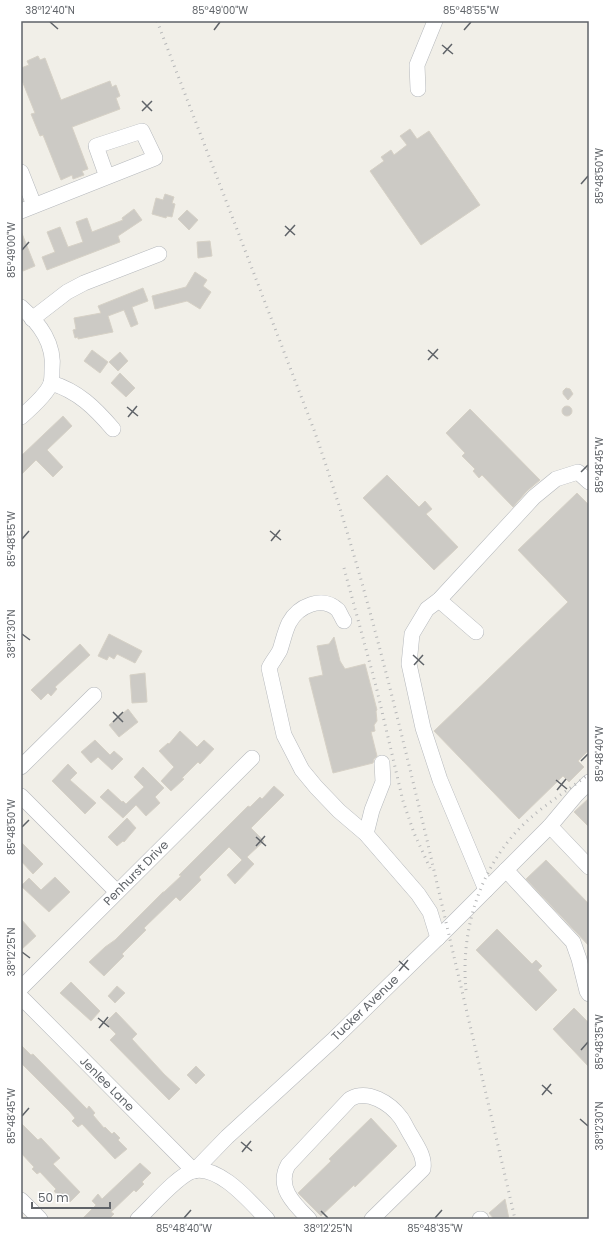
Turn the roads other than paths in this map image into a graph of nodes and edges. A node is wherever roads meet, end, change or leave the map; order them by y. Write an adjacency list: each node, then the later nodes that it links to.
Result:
1 (435, 21): 2 (street)
2 (418, 89)
3 (21, 172): 5 (street)
4 (107, 177): 5 (street)
5 (28, 208)
6 (159, 254): 8 (street)
7 (21, 307): 8 (street)
8 (32, 319): 9 (street)
9 (51, 383): 10 (street); 11 (street)
10 (21, 417)
11 (112, 429)
12 (589, 482): 13 (street)
13 (439, 600): 15 (street); 26 (street)
14 (344, 621): 23 (street)
15 (476, 632)
16 (94, 695): 19 (street)
17 (252, 758): 27 (street, Penhurst Drive)
18 (382, 763): 23 (street)
19 (21, 767)
20 (589, 782): 22 (street, Tucker Avenue)
21 (21, 796): 27 (street)
22 (550, 826): 24 (street); 25 (street, Tucker Avenue)
23 (366, 834): 28 (street)
24 (589, 867)
25 (506, 870): 26 (street, Tucker Avenue); 30 (street)
26 (486, 890): 28 (street, Tucker Avenue)
27 (116, 892): 29 (street, Penhurst Drive)
28 (438, 938): 32 (street, Tucker Avenue)
29 (21, 988)
30 (589, 994)
31 (21, 997): 32 (street, Jenlee Lane)
32 (194, 1171): 35 (street, Tucker Avenue); 36 (street)
33 (21, 1200): 34 (street)
34 (40, 1219)
35 (138, 1219)
36 (267, 1219)
37 (309, 1219): 38 (street)
38 (372, 1219)

